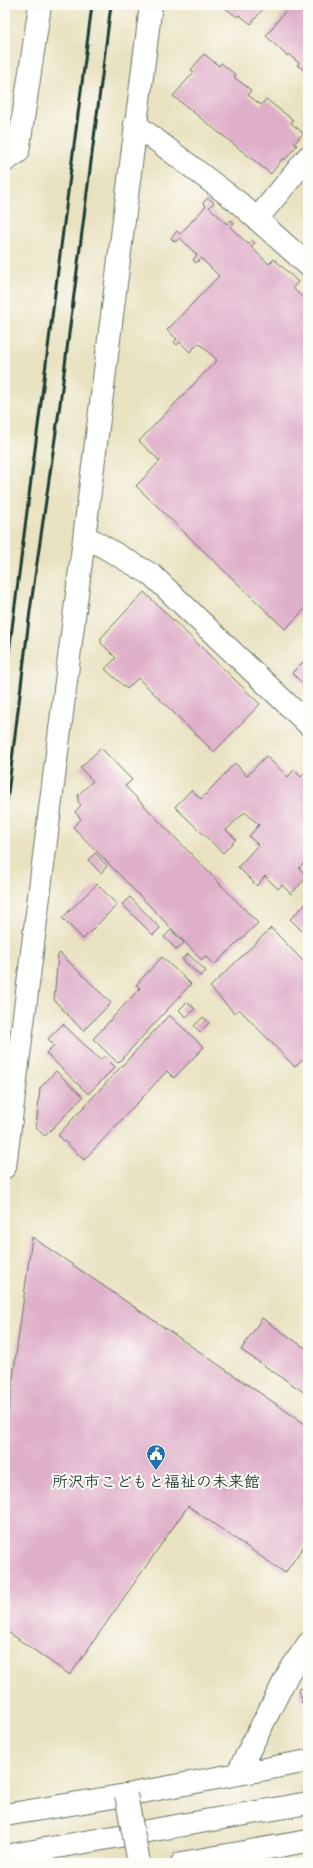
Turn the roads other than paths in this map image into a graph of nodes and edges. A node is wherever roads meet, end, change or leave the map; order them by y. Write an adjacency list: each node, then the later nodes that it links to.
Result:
1 (40, 5): 5 (street)
2 (151, 5): 3 (street)
3 (135, 124): 6 (street); 8 (street)
4 (308, 157): 6 (street)
5 (5, 161)
6 (257, 219): 7 (street)
7 (308, 265)
8 (85, 536): 9 (street); 10 (street)
9 (308, 724)
10 (5, 1167)
11 (308, 1644): 13 (street)
12 (308, 1761): 13 (street)
13 (237, 1774): 14 (street)
14 (126, 1795): 16 (street); 19 (street, bridge)
15 (308, 1803): 18 (street)
16 (5, 1815)
17 (308, 1841): 20 (street)
18 (5, 1856)
19 (139, 1863)
20 (182, 1863)

